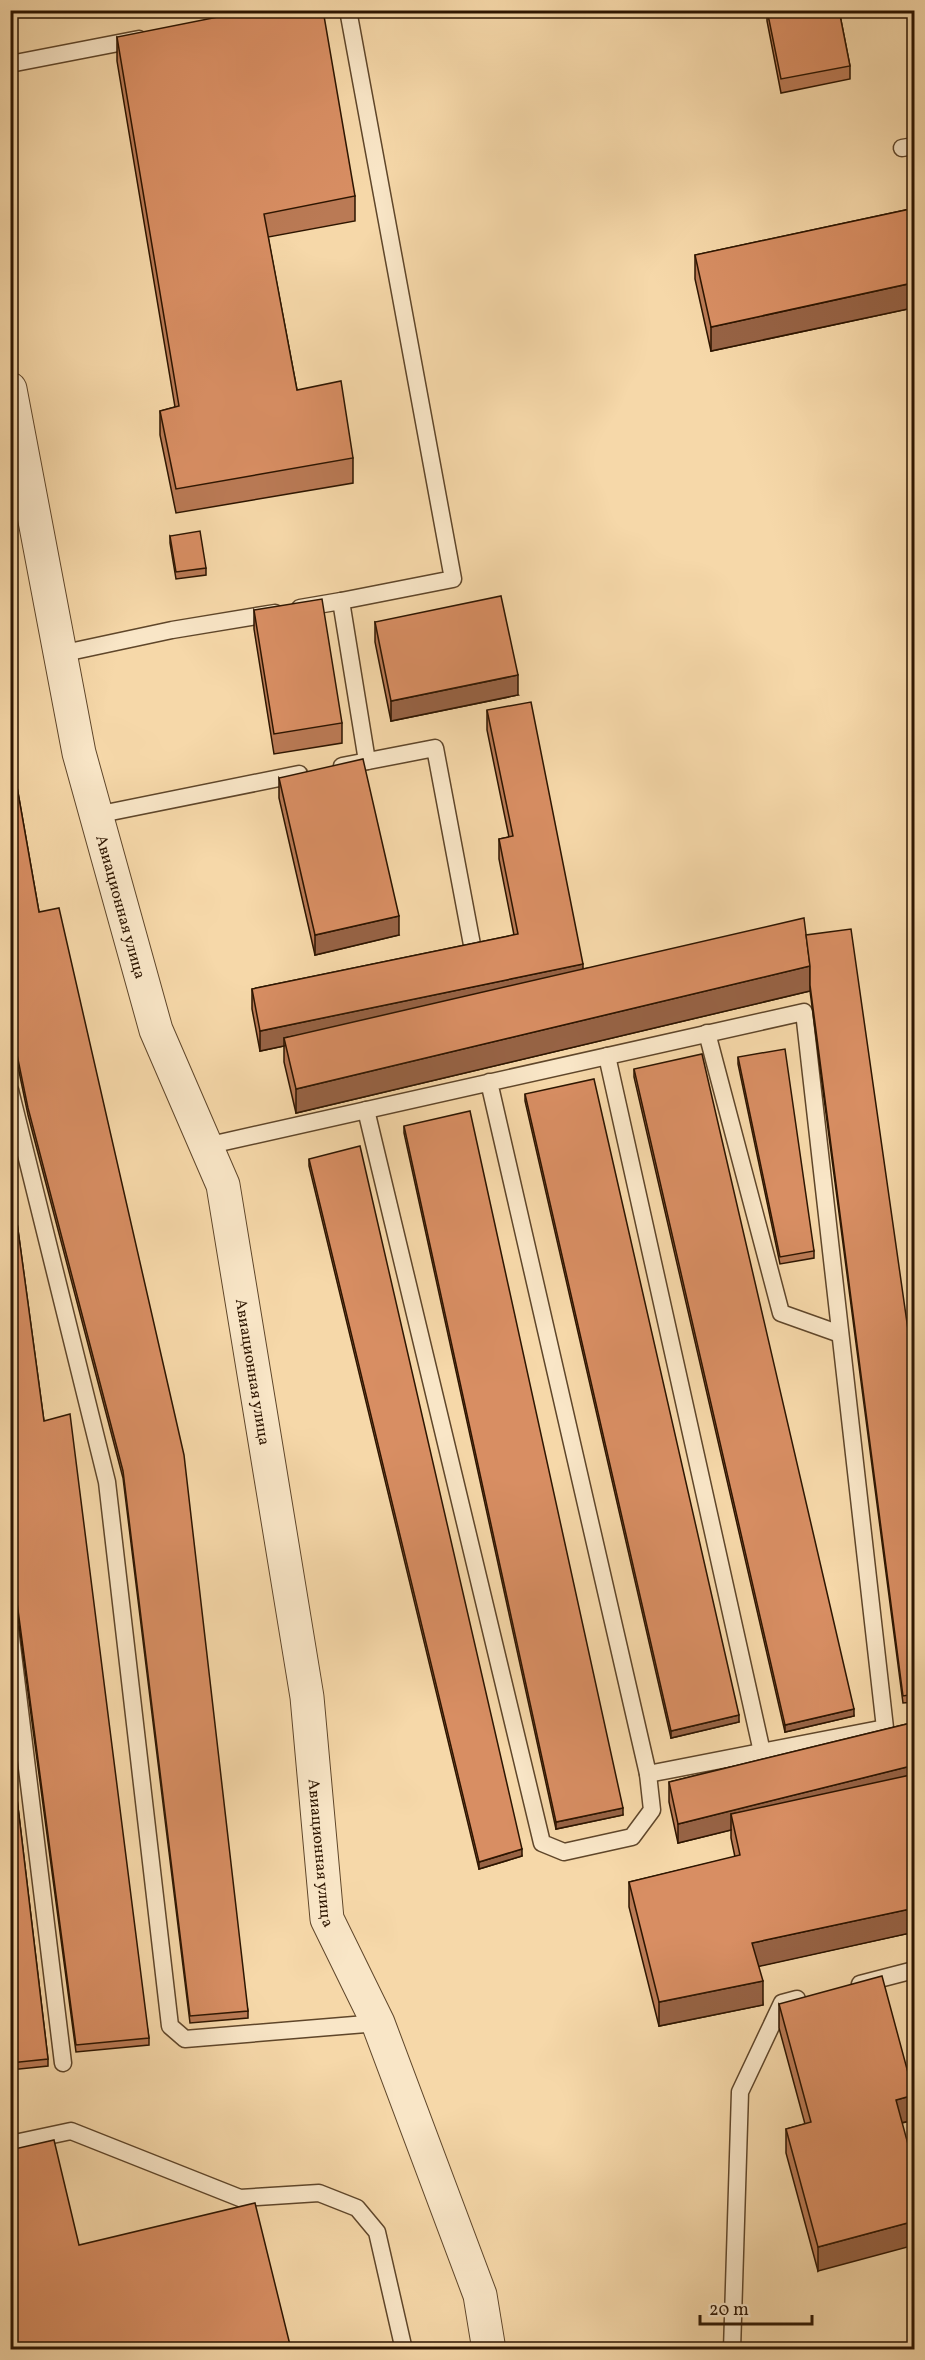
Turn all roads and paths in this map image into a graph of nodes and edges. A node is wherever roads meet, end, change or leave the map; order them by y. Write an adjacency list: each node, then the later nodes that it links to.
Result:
1 (348, 10): 5 (lane)
2 (154, 36): 3 (lane)
3 (10, 64)
4 (10, 389): 6 (street, Авиационная улица)
5 (340, 602): 6 (lane); 7 (lane)
6 (60, 654): 8 (street, Авиационная улица)
7 (367, 761): 8 (lane); 9 (lane)
8 (96, 815): 15 (street, Авиационная улица)
9 (473, 950)
10 (707, 1033): 11 (lane); 16 (lane); 16 (lane)
11 (608, 1056): 12 (lane); 18 (lane)
12 (489, 1082): 14 (lane); 19 (lane)
13 (10, 1090): 23 (lane)
14 (366, 1110): 15 (lane); 19 (lane)
15 (206, 1146): 23 (street, Авиационная улица)
16 (840, 1334): 18 (lane)
17 (10, 1629): 24 (lane)
18 (762, 1752): 19 (lane)
19 (648, 1774)
20 (915, 1970): 21 (lane)
21 (848, 1987)
22 (815, 1995): 28 (lane)
23 (378, 2023): 27 (street, Авиационная улица)
24 (63, 2063)
25 (10, 2144): 26 (lane)
26 (404, 2349)
27 (489, 2349)
28 (732, 2349)

